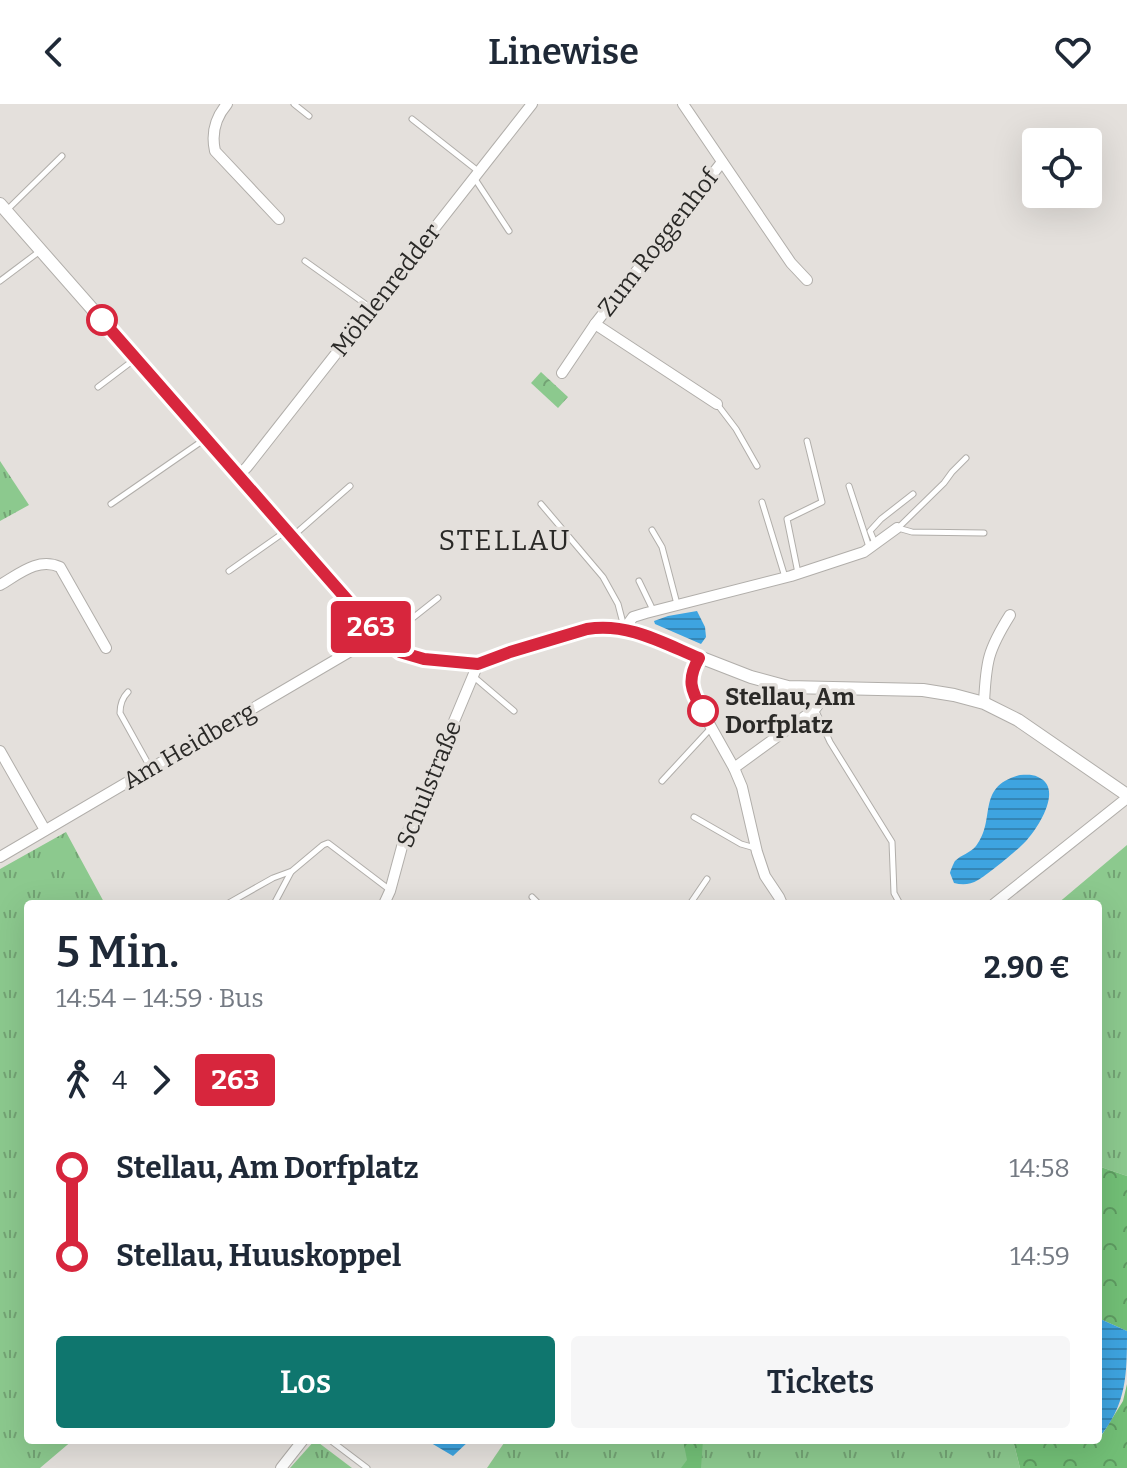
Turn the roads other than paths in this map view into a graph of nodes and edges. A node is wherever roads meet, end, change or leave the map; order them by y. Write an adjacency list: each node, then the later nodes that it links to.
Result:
1 (210, 104): 5 (street)
2 (294, 104): 6 (lane)
3 (532, 104): 10 (street, Möhlenredder)
4 (683, 104): 9 (street)
5 (224, 108): 12 (street)
6 (309, 116)
7 (412, 119): 10 (lane)
8 (62, 156): 11 (lane)
9 (722, 162): 16 (street); 19 (street, Zum Roggenhof)
10 (476, 175): 13 (lane); 18 (street, Möhlenredder)
11 (3, 208): 14 (street)
12 (279, 219)
13 (509, 231)
14 (41, 251): 17 (lane); 20 (street)
15 (305, 261): 18 (lane)
16 (807, 280)
17 (0, 281)
18 (371, 309): 28 (street, Möhlenredder)
19 (595, 324): 21 (street, Zum Roggenhof); 23 (street, Zum Roggenhof)
20 (136, 359): 22 (lane); 24 (street)
21 (562, 373)
22 (98, 387)
23 (717, 404): 27 (lane)
24 (206, 438): 28 (street); 33 (lane)
25 (807, 441): 41 (lane)
26 (966, 458): 35 (lane)
27 (757, 466)
28 (239, 475): 38 (street)
29 (350, 486): 38 (lane)
30 (849, 486): 39 (lane)
31 (913, 494): 39 (lane)
32 (762, 502): 42 (lane)
33 (111, 504)
34 (541, 504): 49 (lane)
35 (897, 528): 37 (lane); 39 (street)
36 (652, 530): 46 (lane)
37 (984, 533)
38 (289, 534): 40 (lane); 50 (street)
39 (872, 546): 41 (street)
40 (229, 571)
41 (798, 574): 42 (street)
42 (786, 578): 46 (street)
43 (639, 581): 47 (lane)
44 (0, 585): 51 (street)
45 (438, 598): 50 (lane)
46 (677, 605): 47 (street)
47 (654, 611): 49 (street)
48 (1010, 615): 56 (street)
49 (625, 628): 52 (street); 53 (street)
50 (381, 638): 53 (street); 61 (street, Am Heidberg)
51 (106, 648)
52 (699, 658): 54 (street); 59 (street)
53 (476, 670): 58 (lane); 71 (street, Schulstraße)
54 (830, 689): 56 (street); 57 (street)
55 (128, 692): 61 (lane)
56 (984, 703): 64 (street)
57 (815, 709): 62 (street); 79 (lane)
58 (514, 711)
59 (712, 727): 62 (street); 63 (lane)
60 (0, 751): 66 (street)
61 (150, 768): 66 (street, Am Heidberg)
62 (734, 768): 67 (street)
63 (662, 781)
64 (1127, 796): 80 (street)
65 (694, 817): 67 (lane)
66 (45, 830): 68 (street, Am Heidberg)
67 (756, 849): 78 (street)
68 (0, 857)
69 (292, 871): 71 (lane); 73 (lane); 74 (lane)
70 (707, 879): 77 (lane)
71 (390, 891): 75 (street, Schulstraße)
72 (532, 897): 76 (lane)
73 (234, 900)
74 (276, 900)
75 (386, 900)
76 (535, 900)
77 (693, 900)
78 (780, 900)
79 (898, 900)
80 (999, 900)
81 (300, 1444): 83 (street)
82 (335, 1444): 84 (lane)
83 (281, 1468)
84 (367, 1468)

